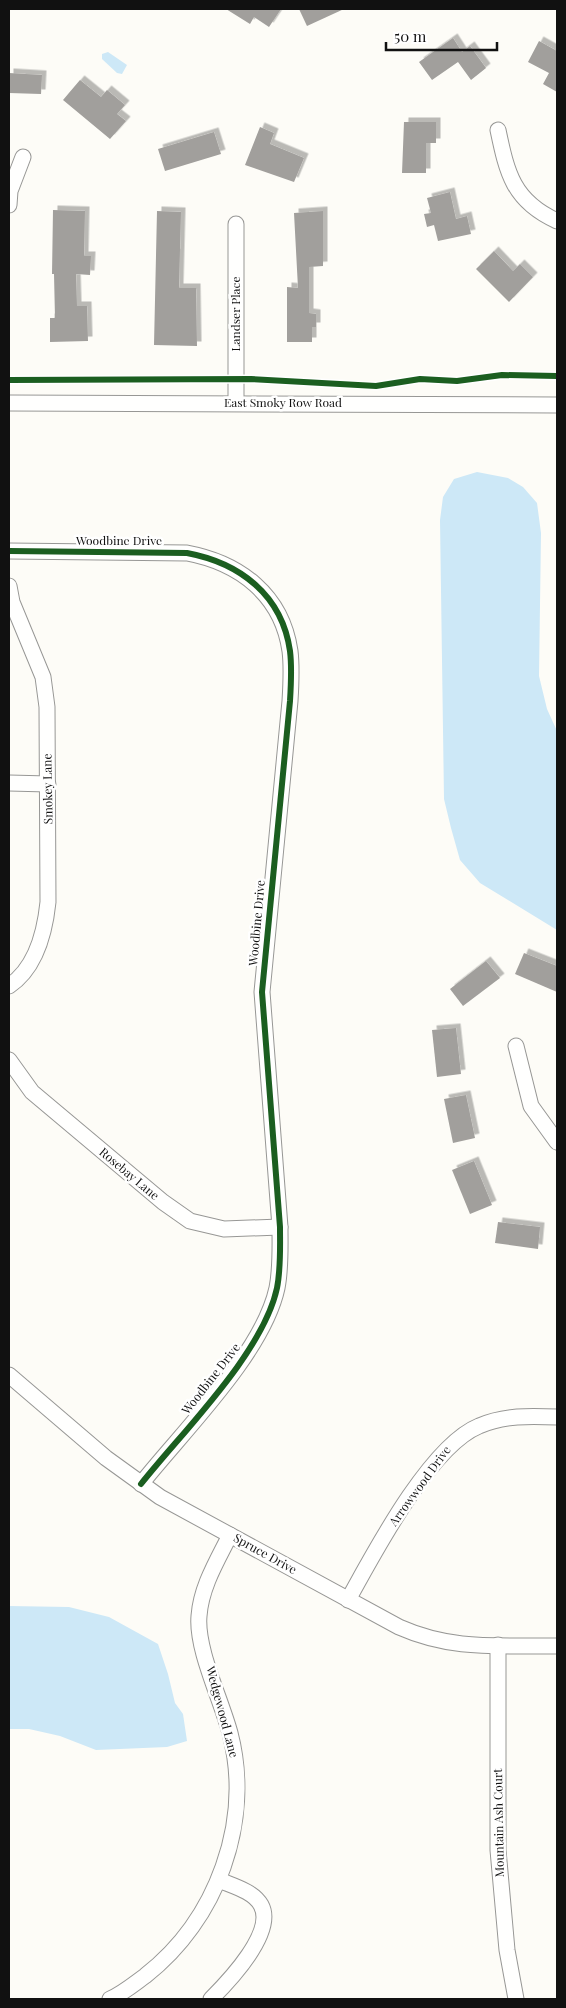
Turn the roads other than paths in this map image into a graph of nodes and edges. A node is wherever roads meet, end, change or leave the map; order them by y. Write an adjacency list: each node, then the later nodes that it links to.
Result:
1 (498, 130): 4 (street)
2 (23, 157): 3 (street)
3 (9, 205)
4 (557, 220)
5 (236, 224): 7 (street, Landser Place)
6 (9, 403): 7 (street, East Smoky Row Road)
7 (236, 403): 8 (street, East Smoky Row Road)
8 (557, 405)
9 (9, 551): 17 (street, Woodbine Drive)
10 (9, 586): 12 (street, Smokey Lane)
11 (9, 783): 12 (street)
12 (48, 784): 13 (street, Smokey Lane)
13 (9, 986)
14 (516, 1046): 16 (street)
15 (9, 1060): 17 (street, Rosebay Lane)
16 (557, 1142)
17 (280, 1227): 20 (street, Woodbine Drive)
18 (9, 1375): 20 (street, Spruce Drive)
19 (557, 1417): 22 (street, Arrowwood Drive)
20 (141, 1484): 21 (street, Spruce Drive)
21 (230, 1535): 22 (street, Spruce Drive); 25 (street, Wedgewood Lane)
22 (348, 1600): 23 (street, Spruce Drive)
23 (498, 1645): 24 (street, Spruce Drive); 28 (street, Mountain Ash Court)
24 (557, 1646)
25 (219, 1880): 26 (street, Wedgewood Lane); 27 (street)
26 (113, 1999)
27 (211, 1999)
28 (516, 1999)

